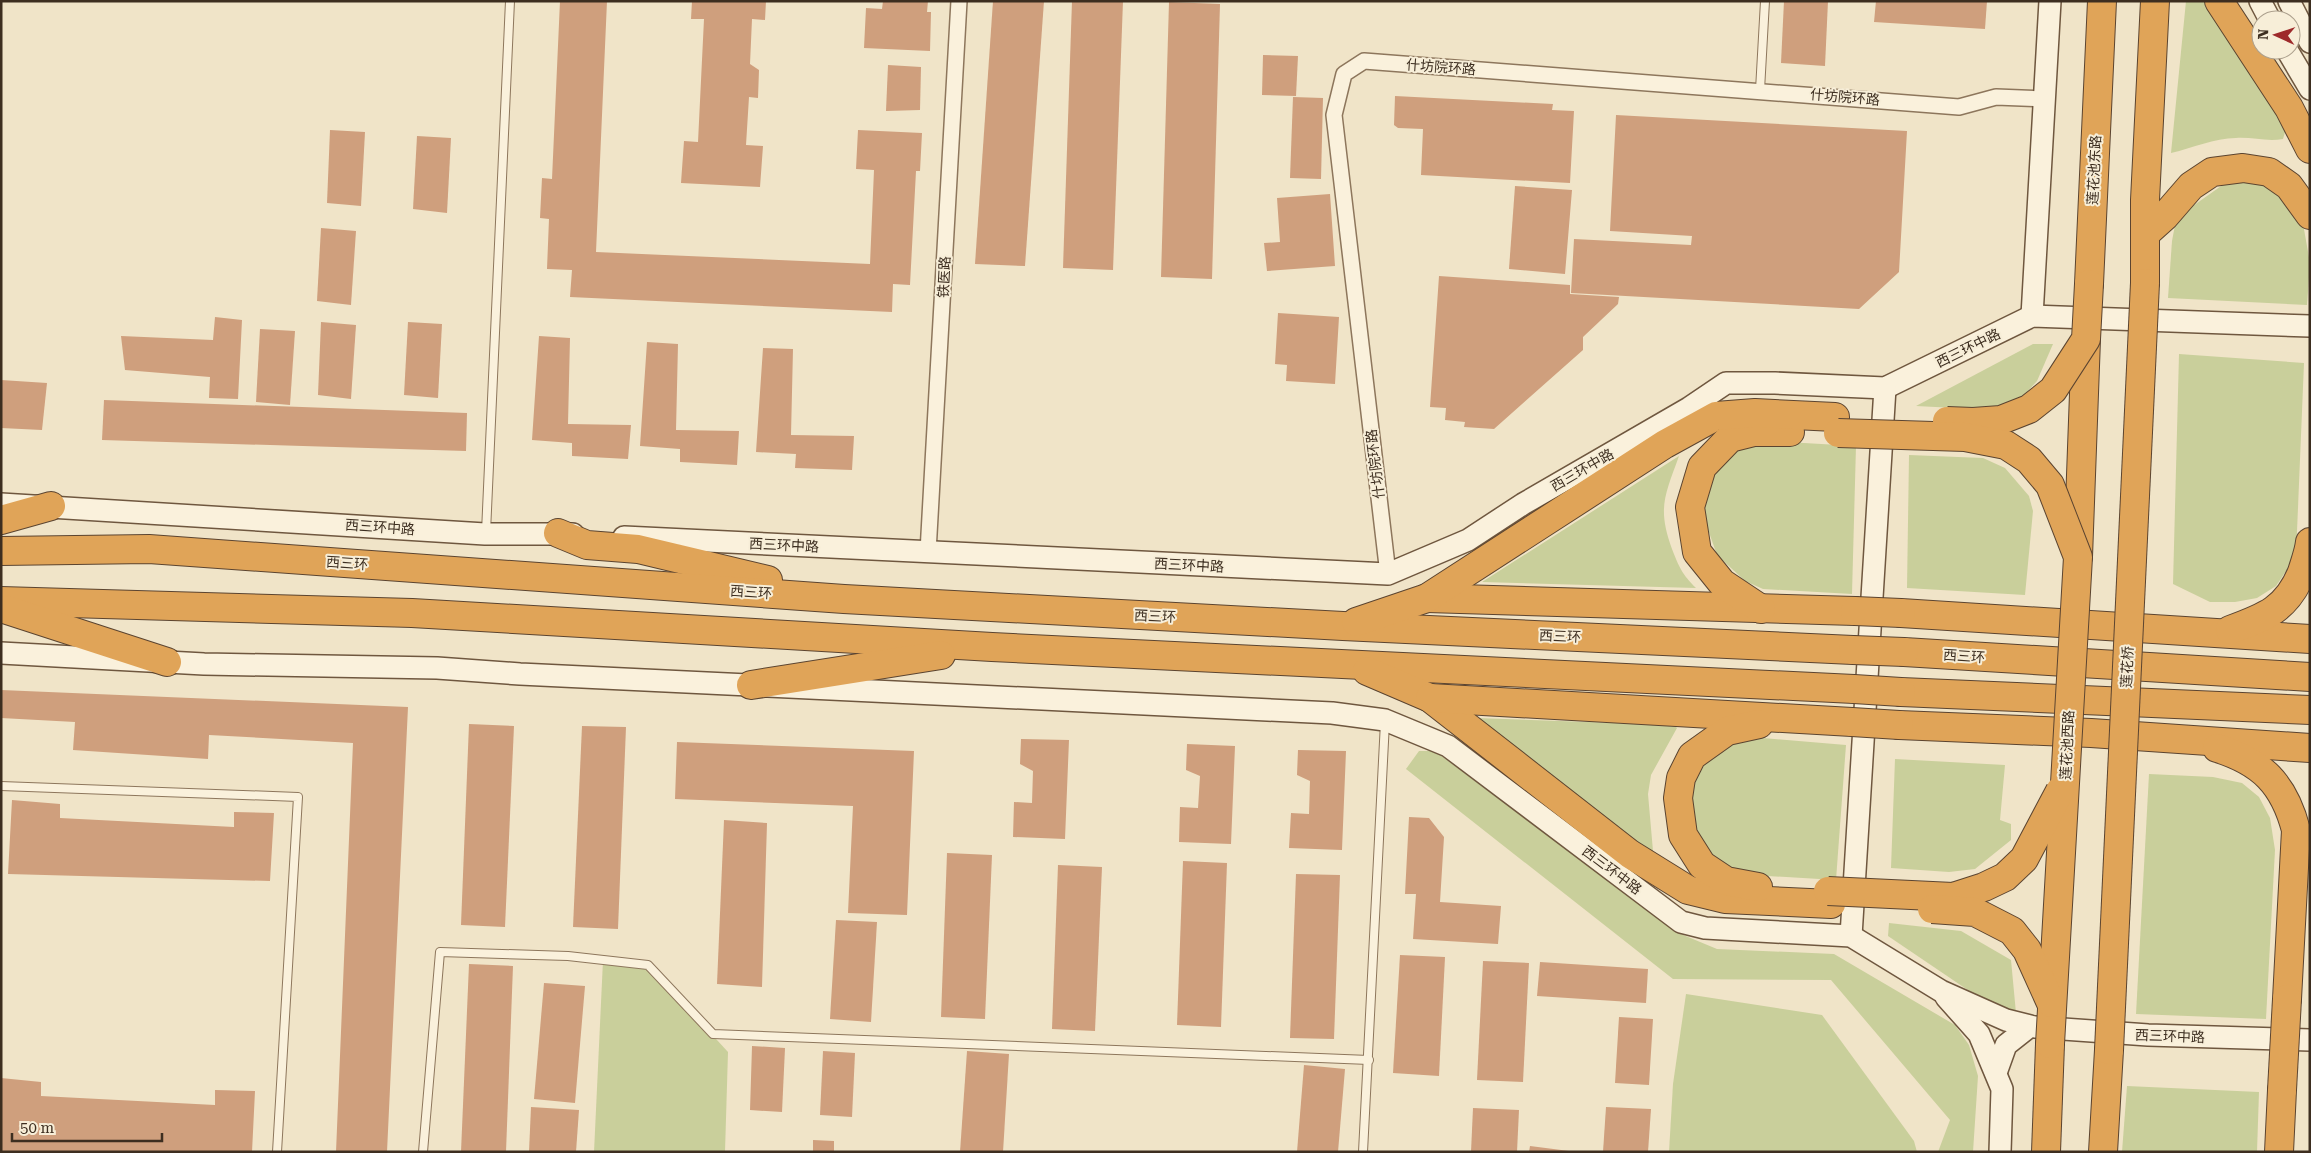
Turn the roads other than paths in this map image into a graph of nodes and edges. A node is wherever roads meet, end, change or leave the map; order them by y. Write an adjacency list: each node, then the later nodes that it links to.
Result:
1 (510, 1): 25 (lane)
2 (960, 1): 29 (street, 铁医路)
3 (1765, 1): 12 (lane)
4 (2050, 1): 13 (street)
5 (2102, 1): 19 (highway, 莲花池东路, bridge)
6 (2155, 1): 16 (highway)
7 (2219, 1): 14 (highway)
8 (2289, 1): 9 (street)
9 (2310, 42)
10 (2294, 60): 11 (street)
11 (2307, 80)
12 (1760, 90): 13 (street, 什坊院环路); 31 (street, 什坊院环路)
13 (2044, 99): 17 (street)
14 (2310, 149)
15 (2310, 215): 16 (highway)
16 (2145, 234): 70 (highway, 莲花桥, bridge)
17 (2032, 316): 18 (street, 西三环中路); 20 (street, 西三环中路)
18 (2310, 326)
19 (2086, 339): 21 (highway, bridge); 30 (highway, 莲花池西路, bridge)
20 (1885, 388): 31 (street, 西三环中路); 56 (street)
21 (1837, 425): 30 (highway, bridge); 32 (highway); 36 (highway)
22 (1, 504): 23 (street, 西三环中路)
23 (51, 506): 24 (highway); 25 (street, 西三环中路)
24 (1, 520)
25 (486, 534): 26 (street, 西三环中路)
26 (558, 534): 29 (street, 西三环中路); 33 (highway)
27 (2310, 542): 38 (highway)
28 (1, 551): 33 (highway, 西三环)
29 (928, 552): 31 (street, 西三环中路)
30 (2078, 558): 52 (highway, 莲花池西路, bridge)
31 (1388, 574)
32 (1427, 598): 36 (highway); 37 (highway)
33 (844, 599): 37 (highway, 西三环)
34 (1, 601): 40 (highway)
35 (1, 608): 42 (highway)
36 (1761, 609): 38 (highway, bridge)
37 (1343, 626): 44 (highway, 西三环, bridge)
38 (2221, 633): 39 (highway)
39 (2310, 639)
40 (992, 647): 43 (highway); 45 (highway)
41 (1, 653): 42 (street, 西三环中路)
42 (167, 662): 45 (street, 西三环中路)
43 (1349, 664): 46 (highway); 47 (highway, bridge)
44 (2310, 677)
45 (751, 685): 49 (street, 西三环中路)
46 (1430, 698): 48 (highway); 55 (highway)
47 (2310, 710)
48 (1788, 717): 50 (highway, bridge); 55 (highway)
49 (1385, 720): 56 (street, 西三环中路); 62 (lane)
50 (2186, 739): 51 (highway); 58 (highway)
51 (2310, 748)
52 (2064, 783): 55 (highway, bridge); 59 (highway, 莲花池西路, bridge)
53 (1, 786): 65 (lane)
54 (2310, 865): 58 (highway)
55 (1829, 898): 59 (highway, bridge)
56 (1851, 936): 57 (street, 西三环中路)
57 (1941, 991): 60 (street, 西三环中路); 63 (street)
58 (2293, 1000): 64 (highway, bridge)
59 (2054, 1010): 69 (highway, 莲花池西路, bridge)
60 (2030, 1026): 61 (street, 西三环中路); 63 (street)
61 (2310, 1040)
62 (1369, 1060): 66 (lane); 67 (lane)
63 (1996, 1073): 68 (street)
64 (2290, 1091): 71 (highway); 72 (highway)
65 (277, 1152)
66 (423, 1152)
67 (1363, 1152)
68 (2000, 1152)
69 (2046, 1152)
70 (2103, 1152)
71 (2279, 1152)
72 (2292, 1152)

